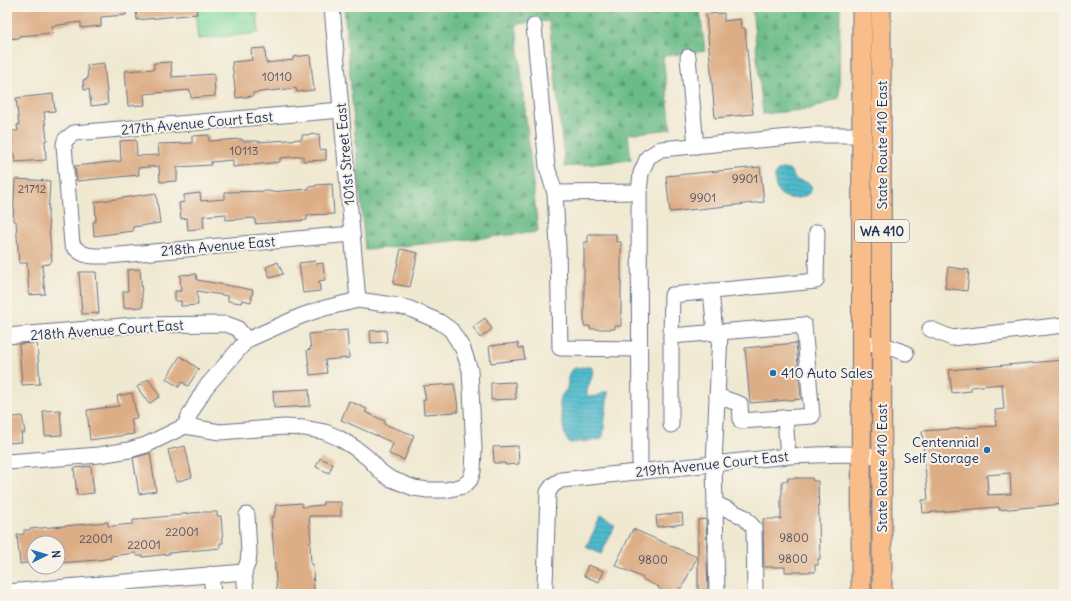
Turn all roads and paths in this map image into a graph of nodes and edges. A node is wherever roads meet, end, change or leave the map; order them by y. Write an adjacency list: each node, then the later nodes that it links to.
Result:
1 (332, 7): 6 (street, 101st Street East)
2 (862, 7): 7 (main road, State Route 410 East / WA 410)
3 (881, 7): 23 (main road, State Route 410 East / WA 410)
4 (534, 26): 10 (street)
5 (688, 57): 8 (street)
6 (341, 110): 12 (street, 101st Street East); 13 (street, 217th Avenue Court East)
7 (862, 135): 8 (street); 22 (main road, State Route 410 East / WA 410)
8 (696, 146): 9 (street)
9 (639, 192): 10 (street); 24 (street)
10 (555, 193): 24 (street)
11 (817, 232): 14 (street)
12 (352, 234): 13 (street, 218th Avenue East); 15 (street, 101st Street East)
13 (84, 254)
14 (711, 291): 18 (street); 20 (street)
15 (358, 300): 21 (street); 29 (street)
16 (1064, 325): 17 (street)
17 (930, 330)
18 (717, 333): 20 (street); 26 (street); 27 (street)
19 (7, 336): 21 (street, 218th Avenue Court East)
20 (671, 336): 28 (street)
21 (247, 340): 29 (street)
22 (862, 343): 23 (street); 30 (main road, State Route 410 East / WA 410)
23 (882, 344): 25 (street); 32 (main road, State Route 410 East / WA 410)
24 (639, 349): 35 (street)
25 (906, 353)
26 (717, 396): 27 (street); 34 (street)
27 (785, 418): 31 (street)
28 (671, 425)
29 (185, 426): 33 (street)
30 (862, 454): 31 (street, 219th Avenue Court East); 32 (street, 219th Avenue Court East); 47 (main road, State Route 410 East / WA 410)
31 (788, 456): 34 (street, 219th Avenue Court East)
32 (882, 456): 48 (main road, State Route 410 East / WA 410)
33 (7, 462)
34 (714, 464): 35 (street, 219th Avenue Court East); 36 (street)
35 (640, 472): 44 (street, 219th Avenue Court East)
36 (716, 504): 45 (street); 46 (street)
37 (247, 515): 38 (street)
38 (244, 572): 39 (street); 43 (street)
39 (211, 574): 40 (street); 42 (street)
40 (71, 590): 41 (street)
41 (7, 592)
42 (213, 594)
43 (246, 594)
44 (545, 594)
45 (717, 594)
46 (755, 594)
47 (861, 594)
48 (882, 594)

